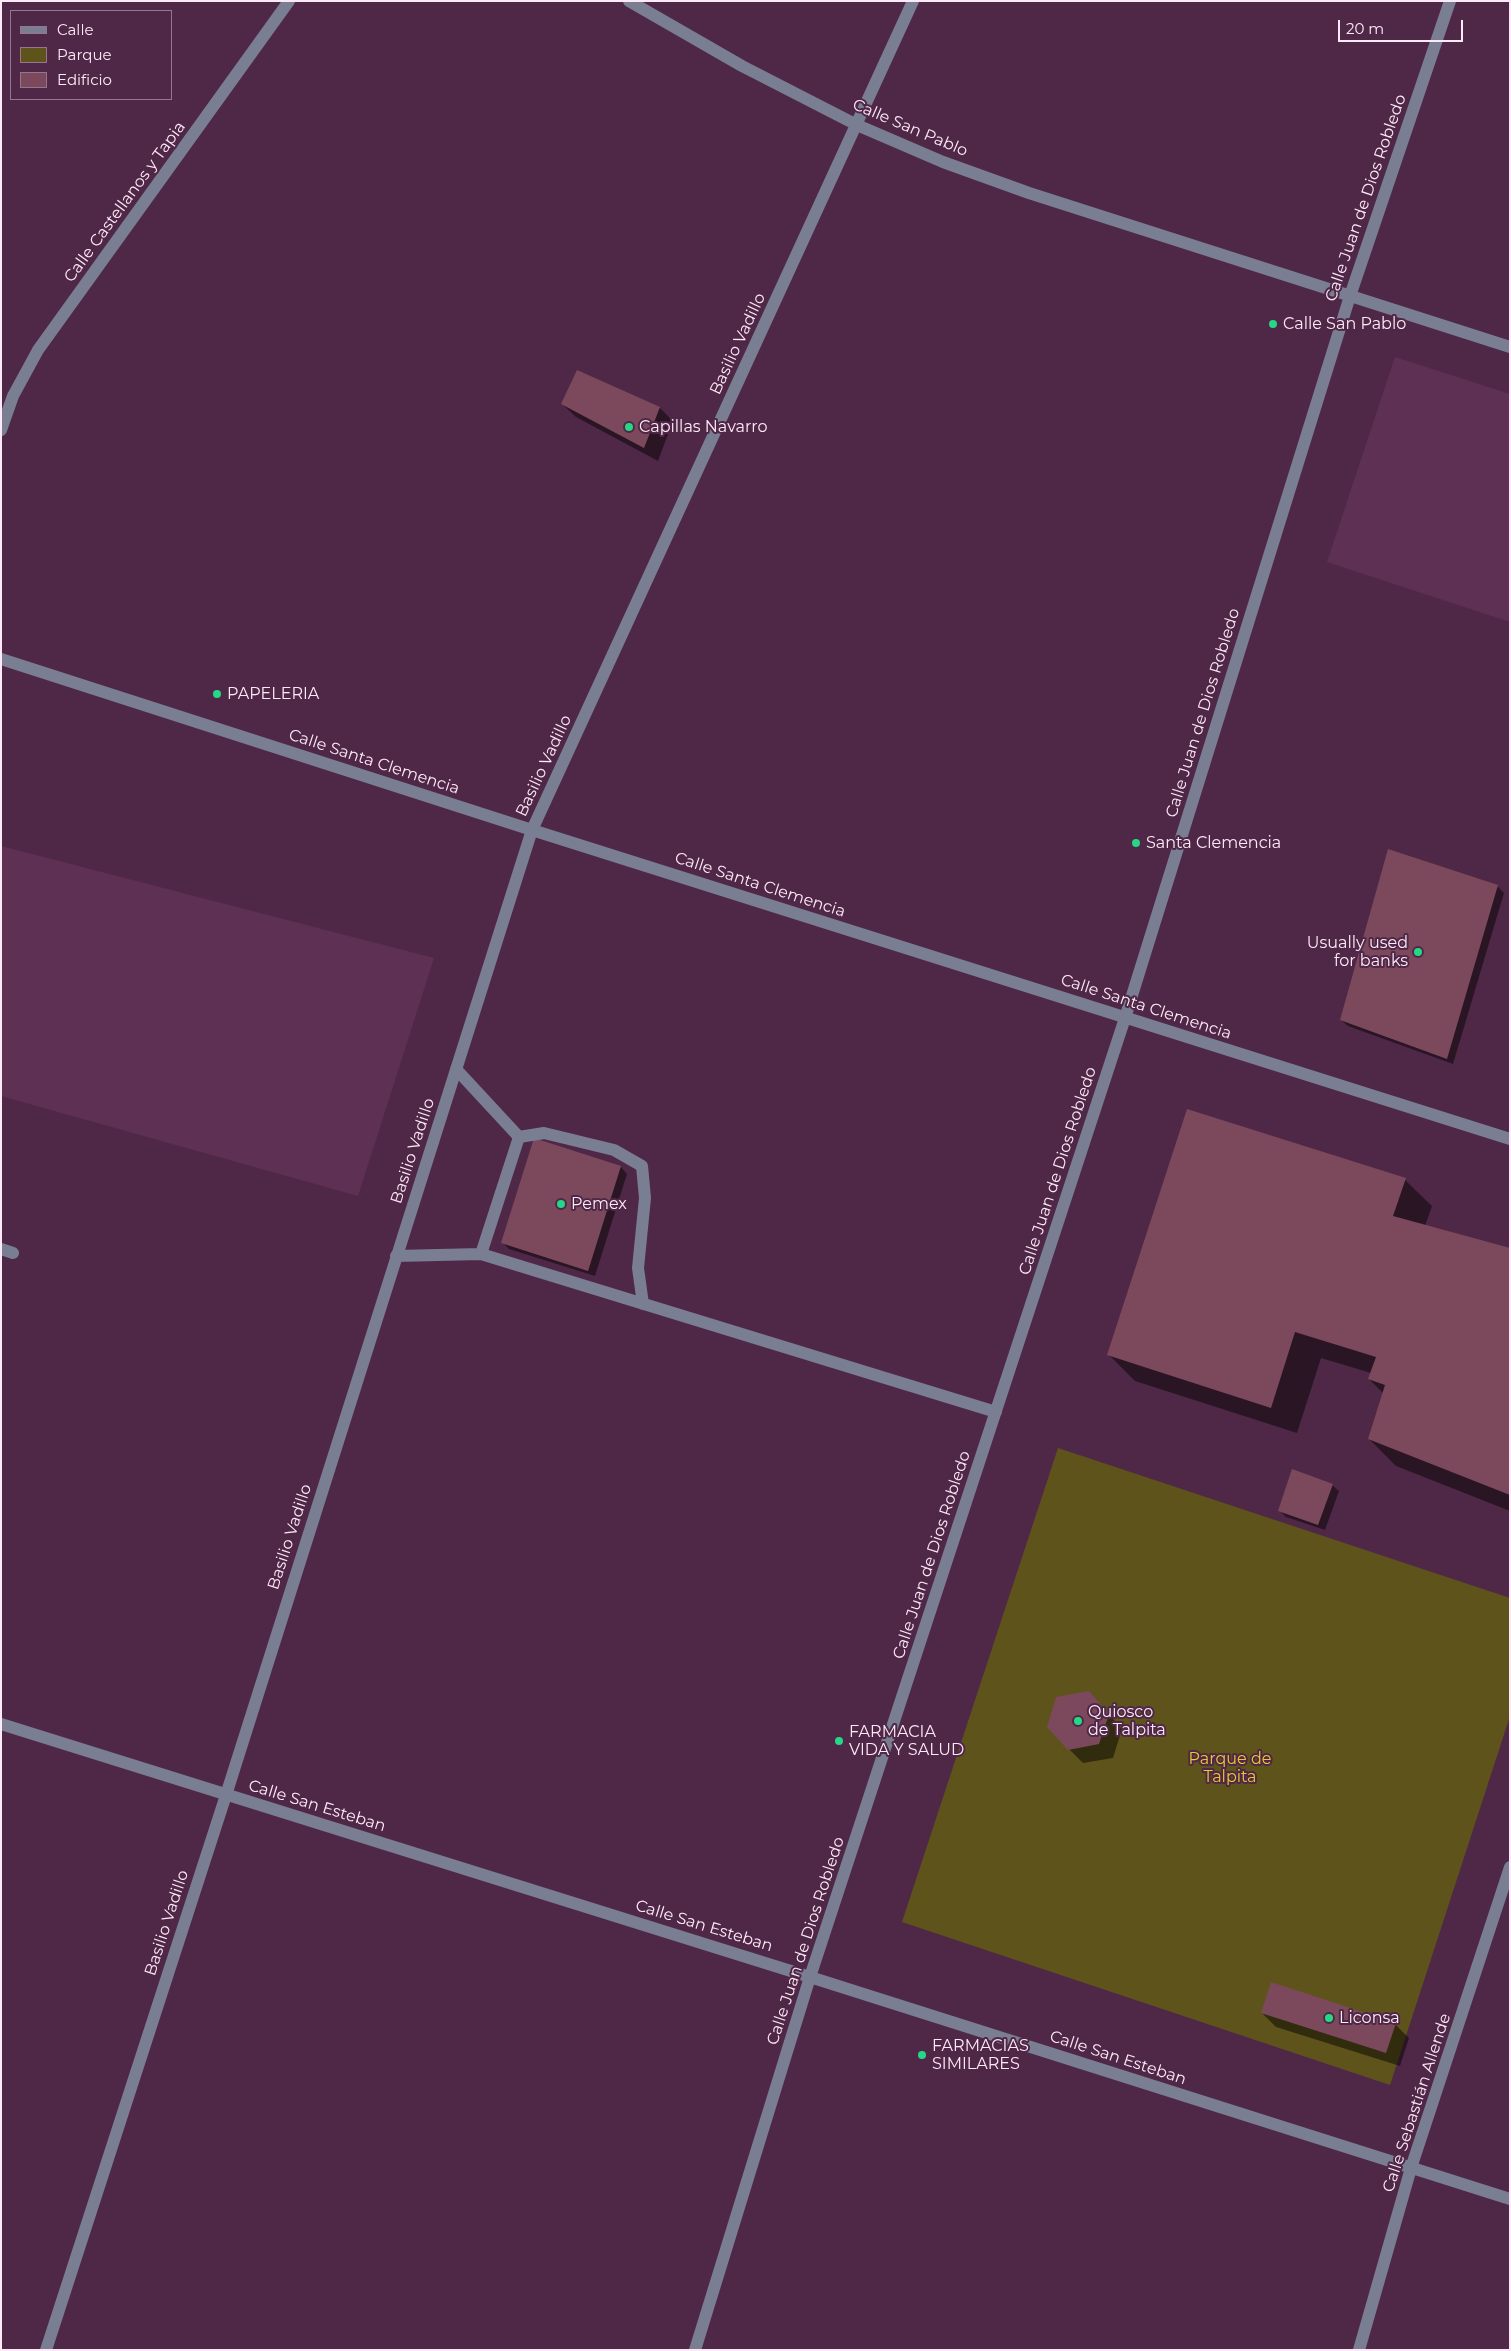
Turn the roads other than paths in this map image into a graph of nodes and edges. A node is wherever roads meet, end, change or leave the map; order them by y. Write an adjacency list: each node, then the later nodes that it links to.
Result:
1 (289, 1): 8 (street, Calle Castellanos y Tapia)
2 (629, 1): 5 (street, Calle San Pablo)
3 (913, 1): 5 (street, Basilio Vadillo)
4 (1450, 1): 6 (street, Calle Juan de Dios Robledo)
5 (857, 125): 6 (street, Calle San Pablo); 10 (street, Basilio Vadillo)
6 (1350, 296): 7 (street, Calle San Pablo); 11 (street, Calle Juan de Dios Robledo)
7 (1510, 347)
8 (1, 430)
9 (1, 659): 10 (street, Calle Santa Clemencia)
10 (532, 830): 11 (street, Calle Santa Clemencia); 12 (street, Basilio Vadillo)
11 (1126, 1018): 14 (street, Calle Santa Clemencia); 18 (street, Calle Juan de Dios Robledo)
12 (456, 1069): 13 (street); 16 (street, Basilio Vadillo)
13 (519, 1137): 15 (street); 17 (street)
14 (1510, 1139)
15 (481, 1254): 16 (street); 17 (street)
16 (396, 1256): 20 (street, Basilio Vadillo)
17 (643, 1304): 18 (street)
18 (996, 1412): 22 (street, Calle Juan de Dios Robledo)
19 (1, 1724): 20 (street, Calle San Esteban)
20 (226, 1794): 22 (street, Calle San Esteban); 25 (street, Basilio Vadillo)
21 (1510, 1867): 23 (street, Calle Sebastián Allende)
22 (810, 1977): 23 (street, Calle San Esteban); 26 (street, Calle Juan de Dios Robledo)
23 (1412, 2168): 24 (street, Calle San Esteban); 27 (street, Calle Sebastián Allende)
24 (1510, 2199)
25 (46, 2350)
26 (695, 2350)
27 (1359, 2350)

